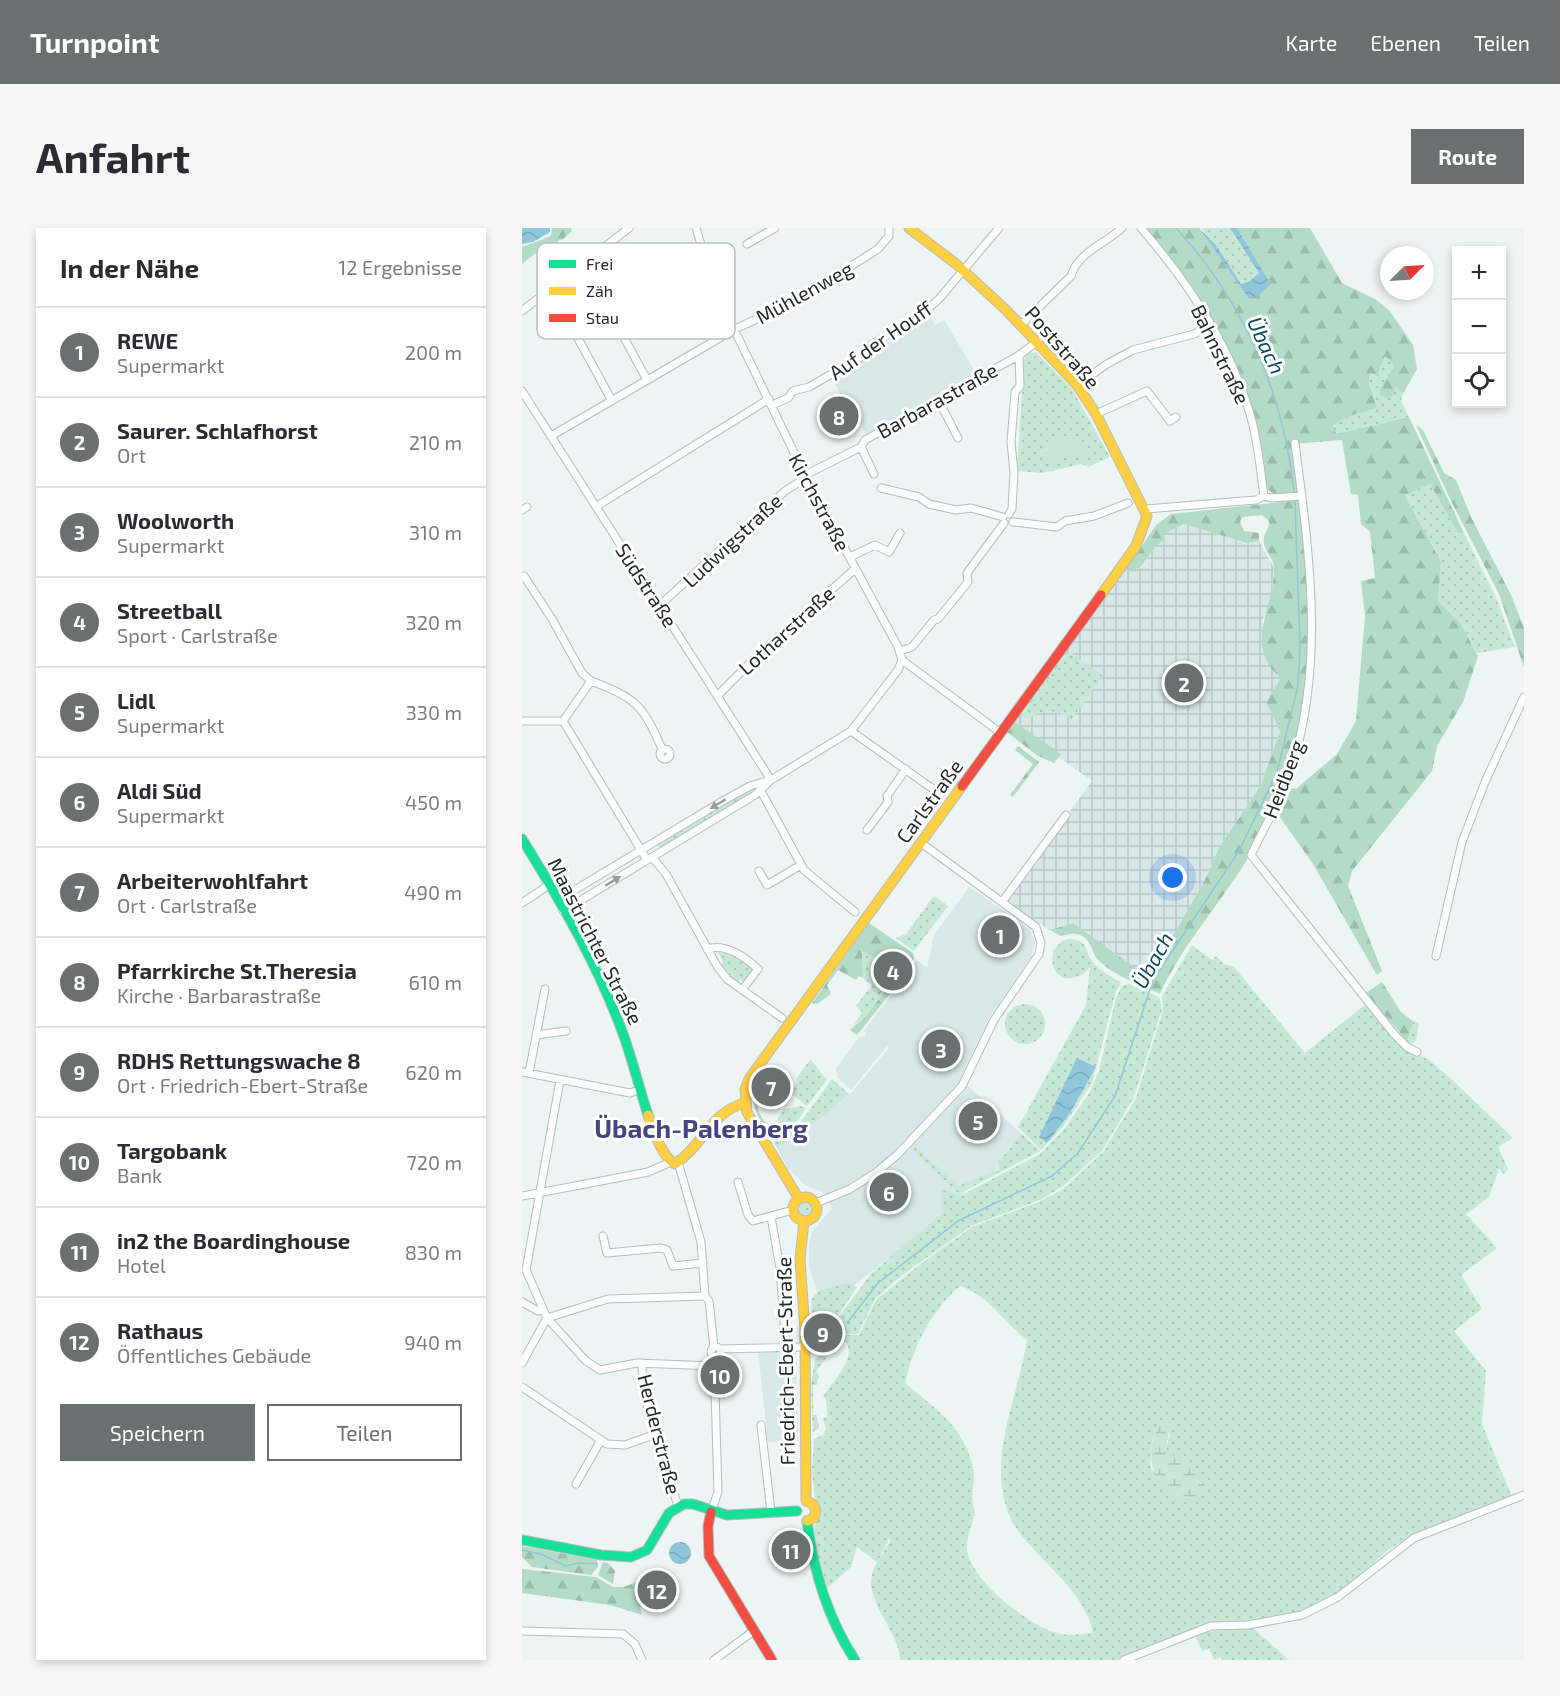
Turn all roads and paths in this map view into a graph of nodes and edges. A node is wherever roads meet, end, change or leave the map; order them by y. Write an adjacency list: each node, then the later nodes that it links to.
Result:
1 (629, 228): 9 (street)
2 (696, 228): 10 (street, Kirchstraße)
3 (775, 228): 11 (street)
4 (890, 228): 17 (street, Mühlenweg)
5 (909, 228): 12 (main road, Poststraße)
6 (999, 228): 12 (street, Auf der Houff)
7 (1122, 228): 15 (street)
8 (1141, 228): 16 (street, Bahnstraße)
9 (610, 243)
10 (700, 243)
11 (747, 244)
12 (964, 270): 15 (main road, Poststraße); 28 (street, Auf der Houff)
13 (537, 299): 14 (street)
14 (522, 311)
15 (1022, 325): 21 (main road, Poststraße)
16 (1210, 326): 24 (street); 38 (street, Bahnstraße)
17 (735, 329): 28 (street, Kirchstraße)
18 (579, 339): 27 (street)
19 (625, 339): 23 (street)
20 (718, 339): 23 (street, Mühlenweg)
21 (1038, 341): 22 (street, Barbarastraße); 24 (main road, Poststraße)
22 (1019, 355): 26 (street, Barbarastraße); 43 (street)
23 (647, 380): 27 (street, Mühlenweg)
24 (1077, 385): 29 (main road, Poststraße)
25 (522, 391): 31 (street, Südstraße)
26 (938, 399): 32 (street); 34 (street, Barbarastraße)
27 (612, 400): 31 (street, Mühlenweg)
28 (770, 402): 36 (street, Kirchstraße); 41 (street, Auf der Houff)
29 (1096, 414): 30 (street); 42 (main road, Poststraße)
30 (1176, 417)
31 (551, 436): 41 (street, Südstraße)
32 (958, 438)
33 (1295, 442): 39 (street, Heidberg)
34 (861, 447): 35 (street); 36 (street, Barbarastraße)
35 (874, 474)
36 (806, 476): 46 (street, Kirchstraße); 49 (street, Ludwigstraße)
37 (880, 488): 43 (street)
38 (1264, 496): 39 (street); 42 (street)
39 (1298, 497): 85 (street, Heidberg)
40 (1128, 503): 43 (street)
41 (597, 506): 49 (street, Südstraße)
42 (1146, 509): 44 (main road, Poststraße)
43 (1005, 518): 50 (street)
44 (1147, 522): 58 (main road, Carlstraße)
45 (900, 533): 46 (street)
46 (850, 557): 47 (street, Kirchstraße)
47 (855, 569): 50 (street, Kirchstraße); 53 (street, Lotharstraße)
48 (523, 577): 52 (street)
49 (660, 605): 53 (street, Südstraße)
50 (900, 651): 51 (street, Kirchstraße)
51 (903, 660): 57 (street); 58 (street)
52 (591, 681): 56 (street); 59 (street)
53 (718, 695): 61 (street, Südstraße)
54 (1524, 697): 79 (street)
55 (522, 721): 56 (street)
56 (563, 721): 68 (street)
57 (851, 731): 60 (street); 61 (street)
58 (1001, 733): 67 (main road, Carlstraße)
59 (662, 749)
60 (906, 769): 63 (street); 65 (street)
61 (771, 780): 62 (street); 68 (street, one-way to 68)
62 (761, 791): 69 (street); 70 (street)
63 (940, 795)
64 (1066, 815): 74 (street)
65 (867, 830)
66 (522, 839): 72 (main road, Maastrichter Straße)
67 (920, 842): 74 (street); 89 (main road, Carlstraße)
68 (641, 851): 69 (street); 73 (street)
69 (650, 859): 76 (street, one-way to 69); 78 (street)
70 (801, 865): 71 (street); 77 (street)
71 (759, 871)
72 (549, 885): 73 (main road, Maastrichter Straße); 75 (street)
73 (558, 900): 76 (main road, Maastrichter Straße)
74 (1002, 902): 95 (street)
75 (522, 903)
76 (563, 911): 88 (main road, Maastrichter Straße)
77 (855, 912)
78 (707, 949): 81 (street); 81 (street)
79 (1436, 956)
80 (545, 989): 84 (street)
81 (742, 990): 82 (street)
82 (782, 1018)
83 (566, 1031): 84 (street)
84 (536, 1035): 86 (street)
85 (1417, 1052)
86 (525, 1073): 87 (street)
87 (560, 1080): 88 (street); 92 (street)
88 (639, 1090): 90 (main road, Maastrichter Straße)
89 (745, 1103): 90 (main road); 94 (main road)
90 (675, 1162): 92 (street); 100 (street)
91 (738, 1182): 97 (street)
92 (539, 1193): 93 (street); 103 (street)
93 (522, 1196)
94 (799, 1199): 95 (main road); 96 (main road)
95 (816, 1203): 98 (main road)
96 (794, 1210): 97 (street); 98 (main road)
97 (771, 1217): 105 (street, Friedrich-Ebert-Straße)
98 (804, 1221): 106 (main road, Friedrich-Ebert-Straße)
99 (603, 1236): 100 (street)
100 (703, 1263): 101 (street)
101 (705, 1296): 104 (street); 107 (street)
102 (522, 1302): 103 (street)
103 (543, 1309): 104 (street)
104 (547, 1318): 108 (street); 109 (street)
105 (786, 1347): 106 (street); 107 (street)
106 (804, 1347): 117 (main road, Friedrich-Ebert-Straße)
107 (717, 1348): 110 (street)
108 (522, 1363)
109 (642, 1363): 110 (street); 113 (street, Herderstraße)
110 (714, 1366): 120 (street)
111 (522, 1387): 114 (street)
112 (761, 1425): 121 (street)
113 (656, 1434): 114 (street); 118 (street, Herderstraße)
114 (601, 1440): 115 (street)
115 (576, 1484)
116 (1524, 1495): 130 (street)
117 (806, 1501): 119 (main road); 122 (main road, Friedrich-Ebert-Straße)
118 (678, 1506): 120 (main road); 123 (main road)
119 (797, 1511): 121 (main road); 122 (main road)
120 (711, 1512): 121 (main road); 125 (main road)
121 (771, 1512)
122 (807, 1521): 129 (main road, Friedrich-Ebert-Straße)
123 (522, 1540)
124 (522, 1630): 126 (street)
125 (755, 1630): 127 (street); 128 (main road)
126 (642, 1660)
127 (714, 1660)
128 (772, 1660)
129 (855, 1660)
130 (1124, 1660)

